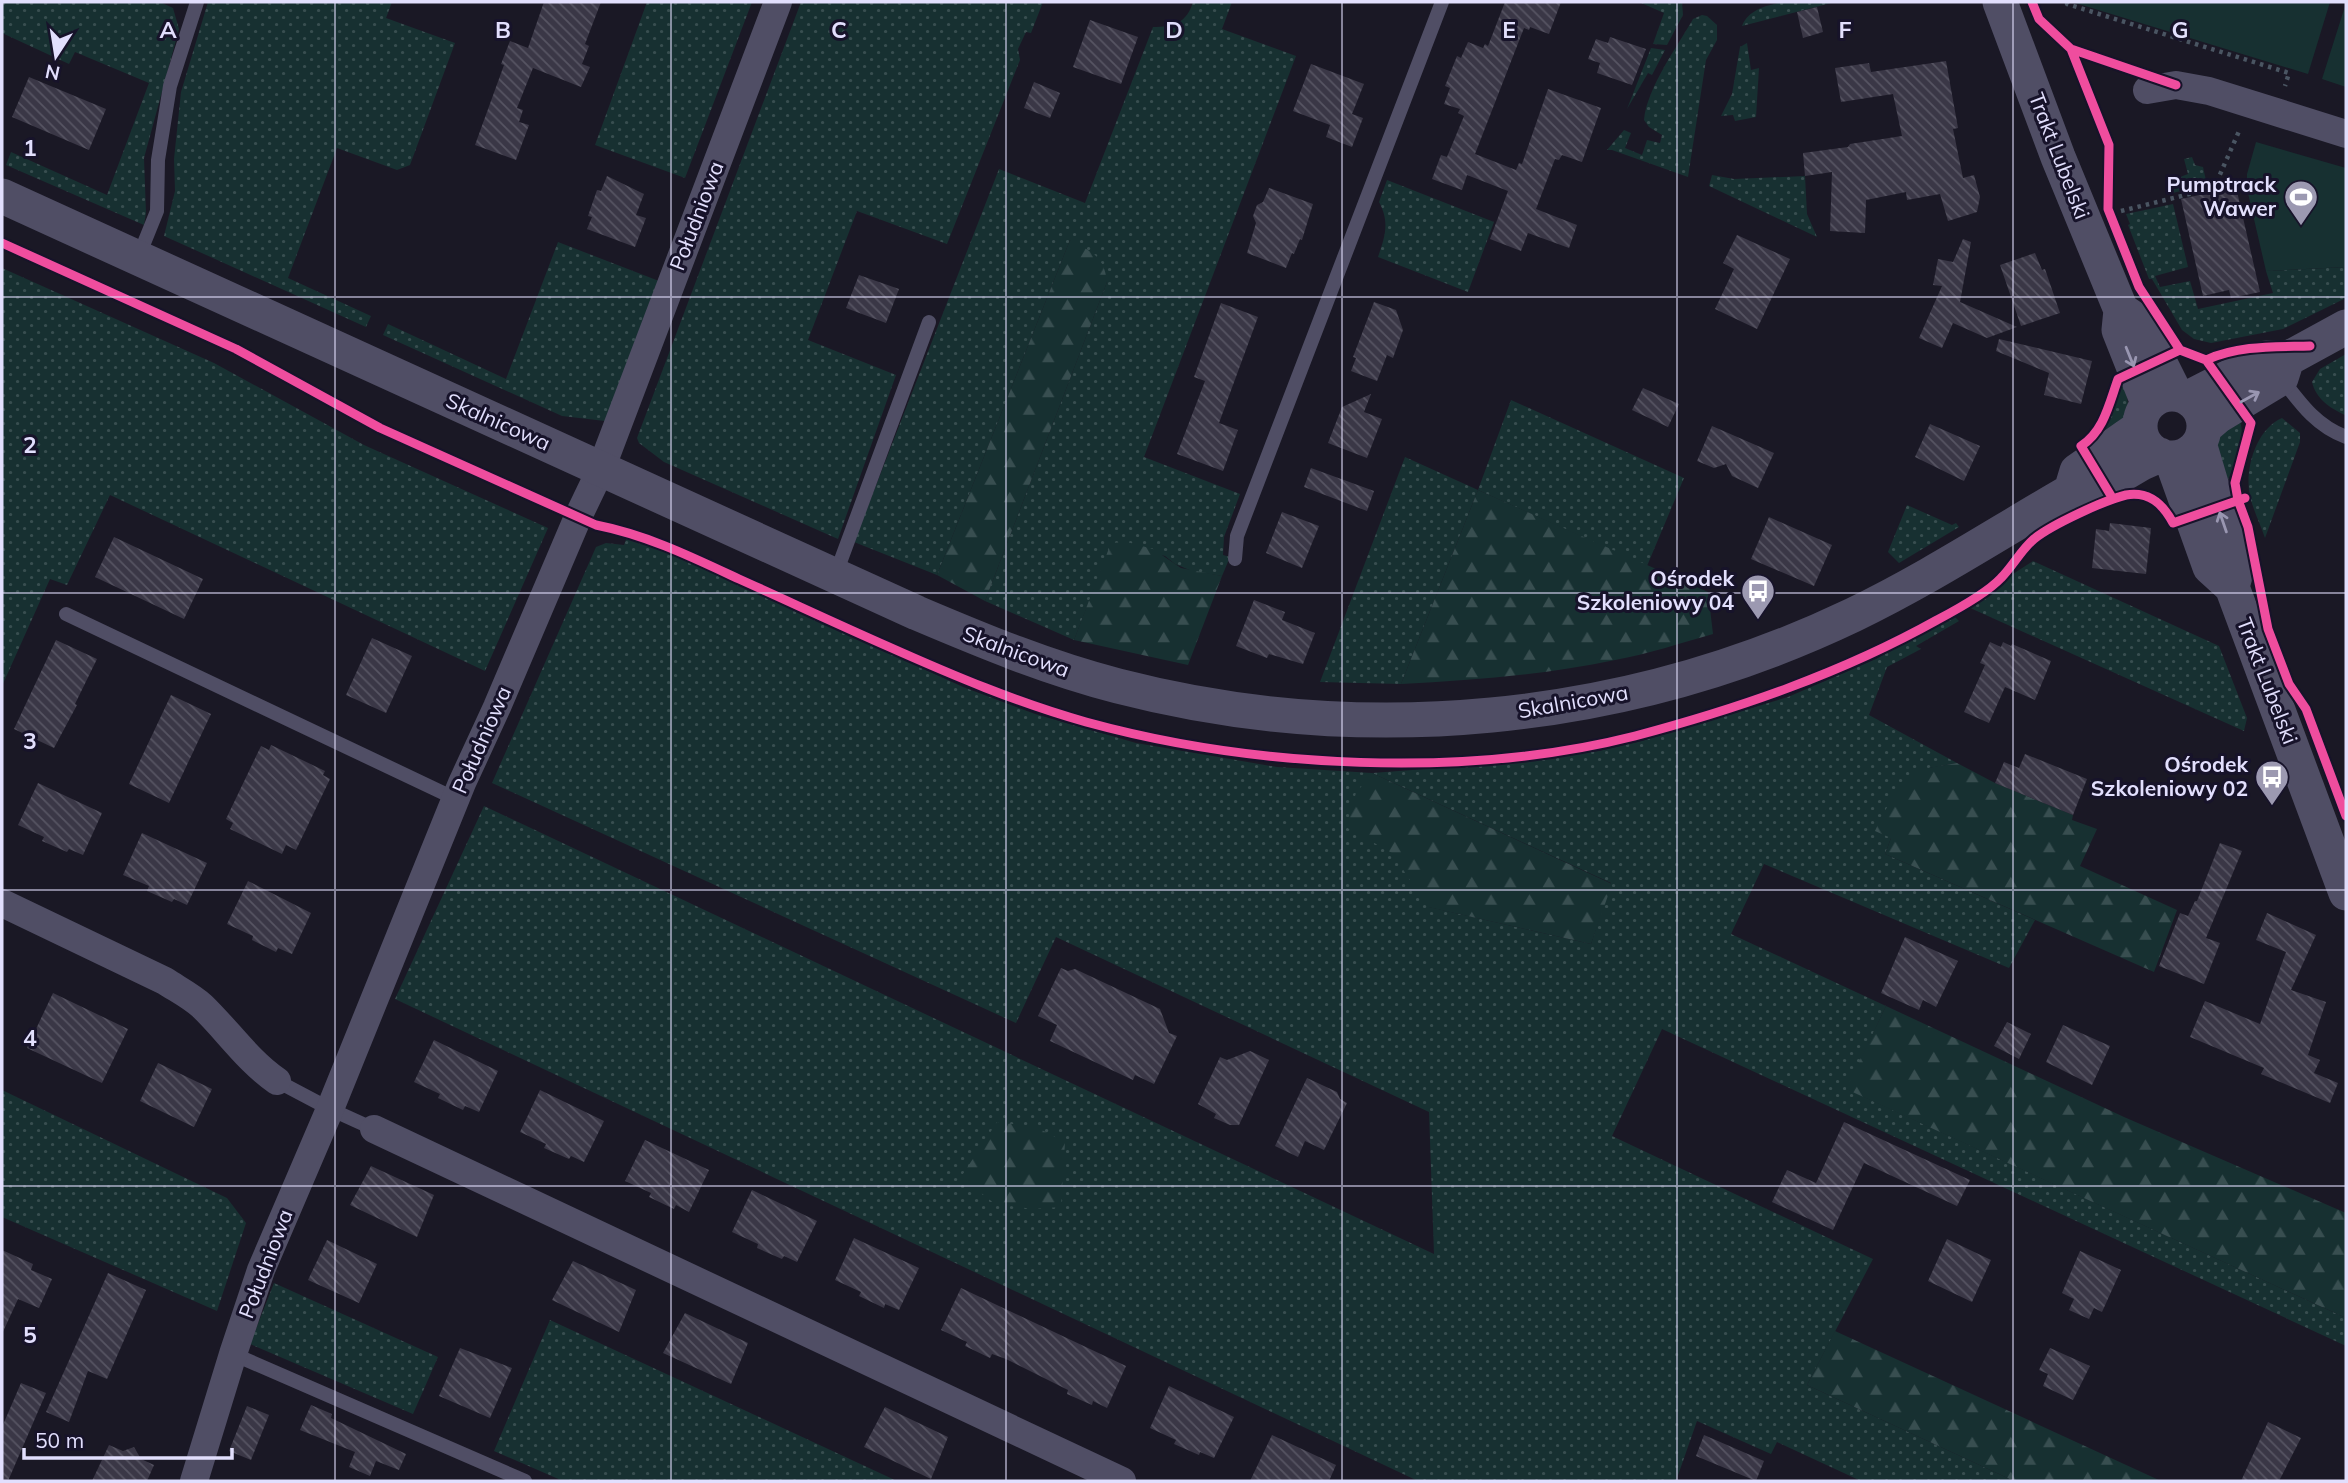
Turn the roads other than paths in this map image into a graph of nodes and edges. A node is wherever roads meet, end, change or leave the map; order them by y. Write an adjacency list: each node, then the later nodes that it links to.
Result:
1 (778, 2): 14 (street, Południowa)
2 (1442, 2): 15 (lane)
3 (2000, 2): 12 (street, Trakt Lubelski)
4 (194, 3): 8 (lane)
5 (2147, 90): 6 (street)
6 (2346, 134)
7 (2, 196): 8 (street, Skalnicowa)
8 (138, 258): 14 (street, Skalnicowa)
9 (929, 322): 16 (lane)
10 (2346, 327): 11 (street, Skalnicowa)
11 (2284, 369): 12 (street, Skalnicowa); 13 (lane)
12 (2173, 426): 16 (street, Skalnicowa); 19 (street, Trakt Lubelski)
13 (2346, 438)
14 (601, 469): 16 (street, Skalnicowa); 18 (street, Południowa)
15 (1235, 559)
16 (835, 576)
17 (66, 614): 18 (lane)
18 (456, 799): 22 (street, Południowa)
19 (2346, 893)
20 (2, 903): 21 (street)
21 (277, 1081): 22 (lane)
22 (330, 1109): 23 (lane); 24 (street, Południowa)
23 (374, 1129): 27 (street)
24 (233, 1354): 25 (street, Południowa); 26 (lane)
25 (194, 1481)
26 (526, 1481)
27 (1122, 1481)

